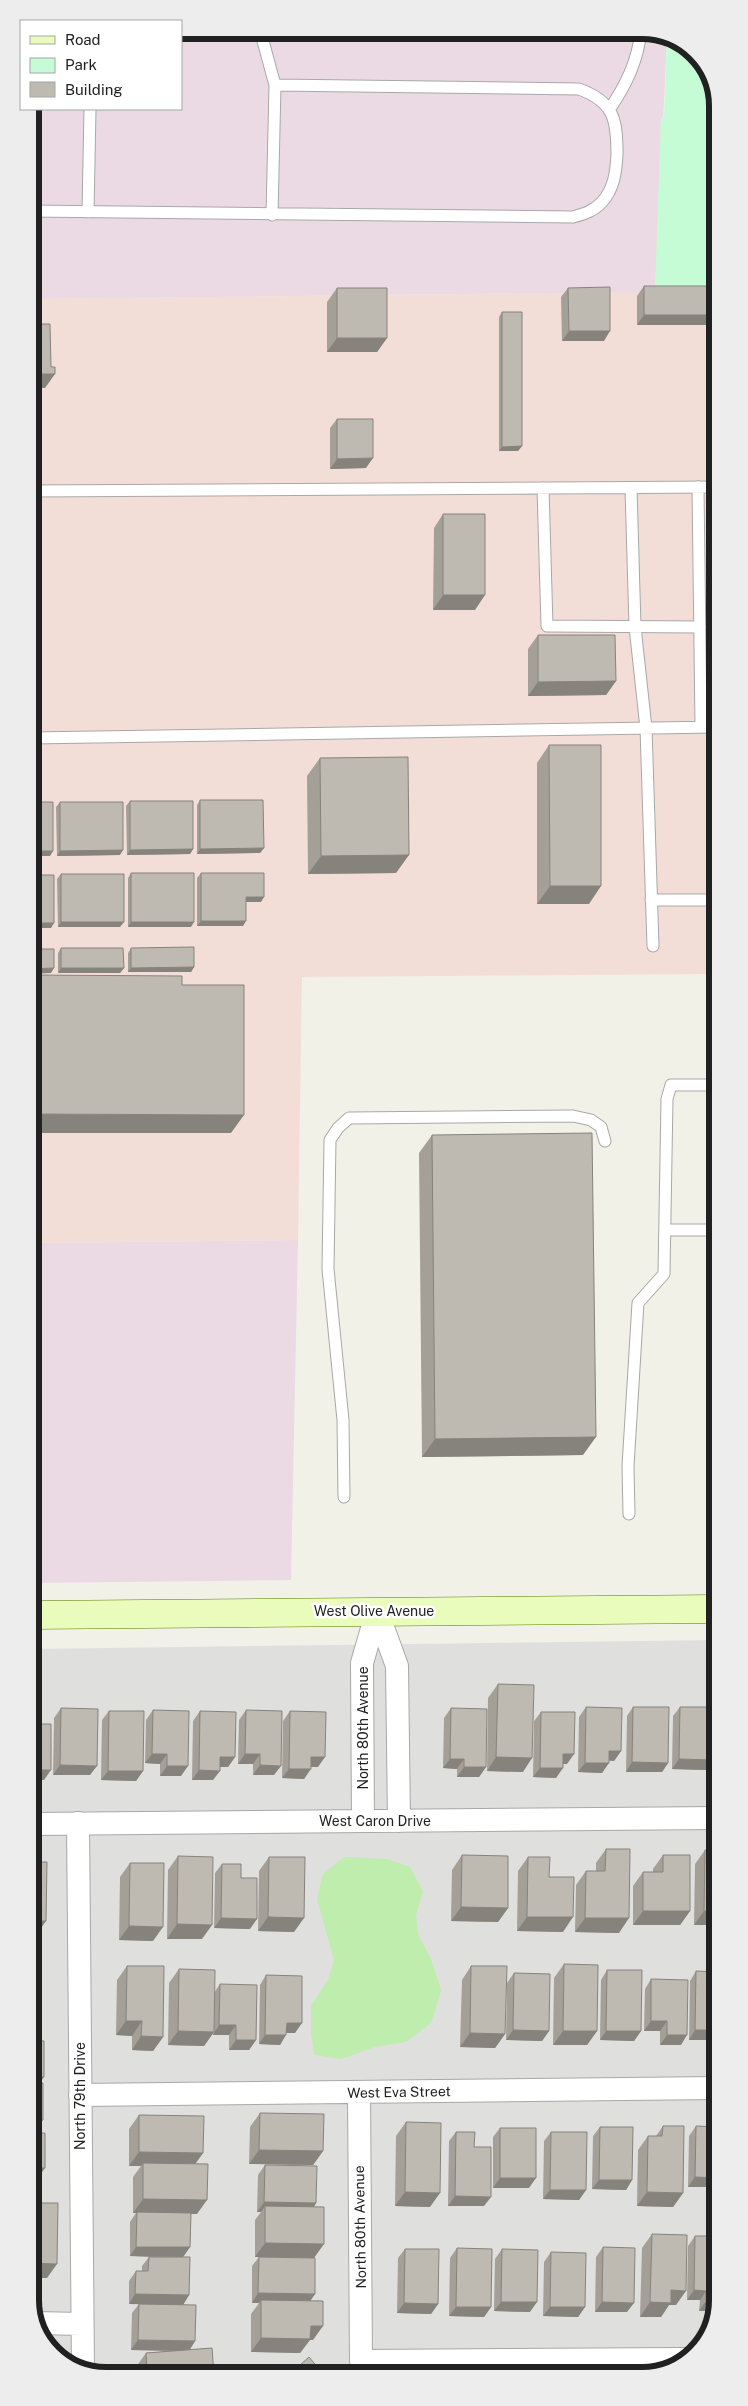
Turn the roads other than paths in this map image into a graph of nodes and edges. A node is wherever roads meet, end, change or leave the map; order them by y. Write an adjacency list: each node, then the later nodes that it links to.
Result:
1 (262, 39): 3 (lane)
2 (639, 39): 5 (lane)
3 (275, 86): 5 (lane); 8 (lane)
4 (90, 110): 7 (lane)
5 (609, 110): 8 (lane)
6 (39, 211): 7 (lane)
7 (88, 212): 8 (lane)
8 (272, 216)
9 (698, 487): 10 (lane); 12 (lane); 15 (lane)
10 (709, 487)
11 (543, 488): 12 (lane); 13 (lane); 14 (lane)
12 (631, 488): 14 (lane)
13 (39, 491)
14 (635, 627): 15 (lane); 17 (lane)
15 (700, 627): 18 (lane)
16 (709, 727): 18 (lane)
17 (646, 728): 18 (lane); 19 (lane); 20 (lane)
18 (700, 728)
19 (39, 738)
20 (651, 900): 21 (lane); 22 (lane)
21 (709, 900)
22 (653, 946)
23 (709, 1086): 25 (lane)
24 (605, 1141): 27 (lane)
25 (665, 1230): 26 (lane); 28 (lane)
26 (709, 1230)
27 (344, 1497)
28 (629, 1514)
29 (709, 1609): 30 (main road, West Olive Avenue)
30 (377, 1611): 31 (main road, West Olive Avenue); 33 (street); 34 (street, North 80th Avenue)
31 (39, 1615)
32 (709, 1818): 33 (street, West Caron Drive)
33 (399, 1820): 34 (street, West Caron Drive)
34 (363, 1821): 35 (street, West Caron Drive)
35 (78, 1823): 36 (street, West Caron Drive); 39 (street, North 79th Drive)
36 (39, 1824)
37 (709, 2088): 38 (street, West Eva Street)
38 (359, 2092): 39 (street, West Eva Street); 42 (street, North 80th Avenue)
39 (80, 2095): 41 (street, North 79th Drive)
40 (43, 2323): 41 (street)
41 (81, 2324): 43 (street, North 79th Drive)
42 (673, 2359)
43 (83, 2363)

